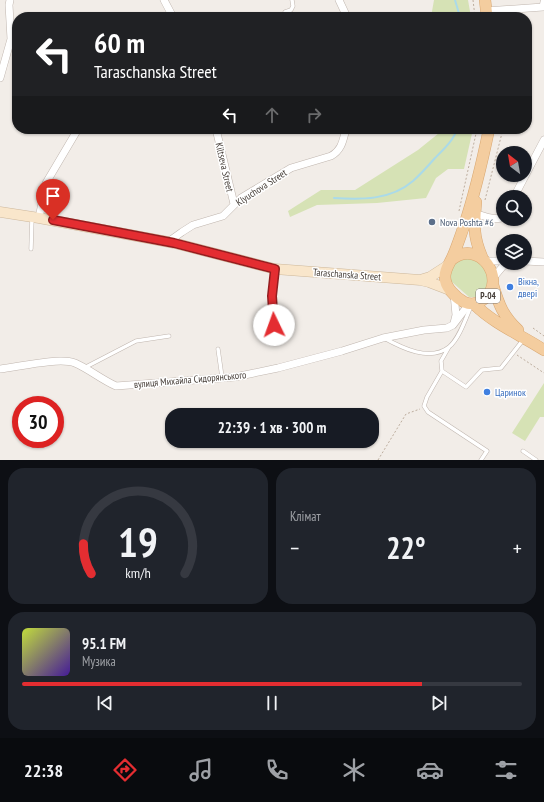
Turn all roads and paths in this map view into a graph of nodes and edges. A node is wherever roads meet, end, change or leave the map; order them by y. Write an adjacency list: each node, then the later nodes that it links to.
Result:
1 (10, 0): 12 (street)
2 (164, 0): 8 (street)
3 (292, 0): 9 (lane)
4 (339, 0): 10 (street)
5 (473, 0): 11 (path)
6 (544, 2): 7 (street)
7 (486, 9)
8 (170, 12)
9 (285, 12)
10 (345, 12)
11 (474, 12)
12 (0, 78)
13 (75, 134): 27 (street)
14 (217, 134): 23 (street, Kiltseva Street)
15 (345, 134): 23 (street, Klyuchova Street)
16 (476, 134): 26 (path)
17 (488, 134): 20 (main road, Р-04)
18 (502, 134): 22 (path)
19 (544, 140): 21 (street)
20 (478, 184): 25 (main road, Р-04); 35 (main road, Р-04)
21 (518, 190)
22 (485, 201)
23 (234, 204): 29 (street, Klyuchova Street)
24 (0, 212): 27 (main road, Taraschanska Street)
25 (475, 214): 28 (street); 31 (main road, Р-04)
26 (458, 216)
27 (36, 217): 29 (main road, Taraschanska Street); 30 (lane)
28 (496, 219)
29 (168, 242): 36 (main road, Taraschanska Street)
30 (31, 249)
31 (484, 259): 32 (street); 35 (main road); 39 (main road, Р-04)
32 (496, 260)
33 (532, 262): 34 (street)
34 (544, 262)
35 (449, 263): 38 (main road, Taraschanska Street); 40 (main road, Р-04)
36 (275, 269): 38 (main road, Taraschanska Street); 42 (street)
37 (501, 270): 39 (street)
38 (420, 280): 40 (main road, Taraschanska Street)
39 (493, 282): 41 (main road, Р-04); 48 (main road, Р-04)
40 (452, 292): 41 (main road, Р-04); 43 (street)
41 (471, 304): 43 (street); 48 (main road, Р-04); 49 (lane)
42 (274, 325)
43 (453, 325): 47 (street, вулиця Михайла Сидорянського)
44 (533, 328): 46 (path)
45 (169, 336): 53 (lane)
46 (544, 336)
47 (383, 338): 49 (lane); 57 (street, вулиця Михайла Сидорянського)
48 (525, 338): 51 (main road, Р-04); 52 (lane)
49 (449, 347): 55 (lane)
50 (218, 349): 57 (lane)
51 (544, 350)
52 (513, 352): 55 (lane); 56 (path)
53 (83, 368): 54 (street, вулиця Михайла Сидорянського); 57 (street, вулиця Михайла Сидорянського)
54 (0, 369)
55 (442, 372): 58 (lane)
56 (544, 373)
57 (222, 377)
58 (424, 406): 60 (path); 61 (lane)
59 (523, 451): 62 (lane)
60 (378, 460)
61 (481, 460)
62 (536, 460)

